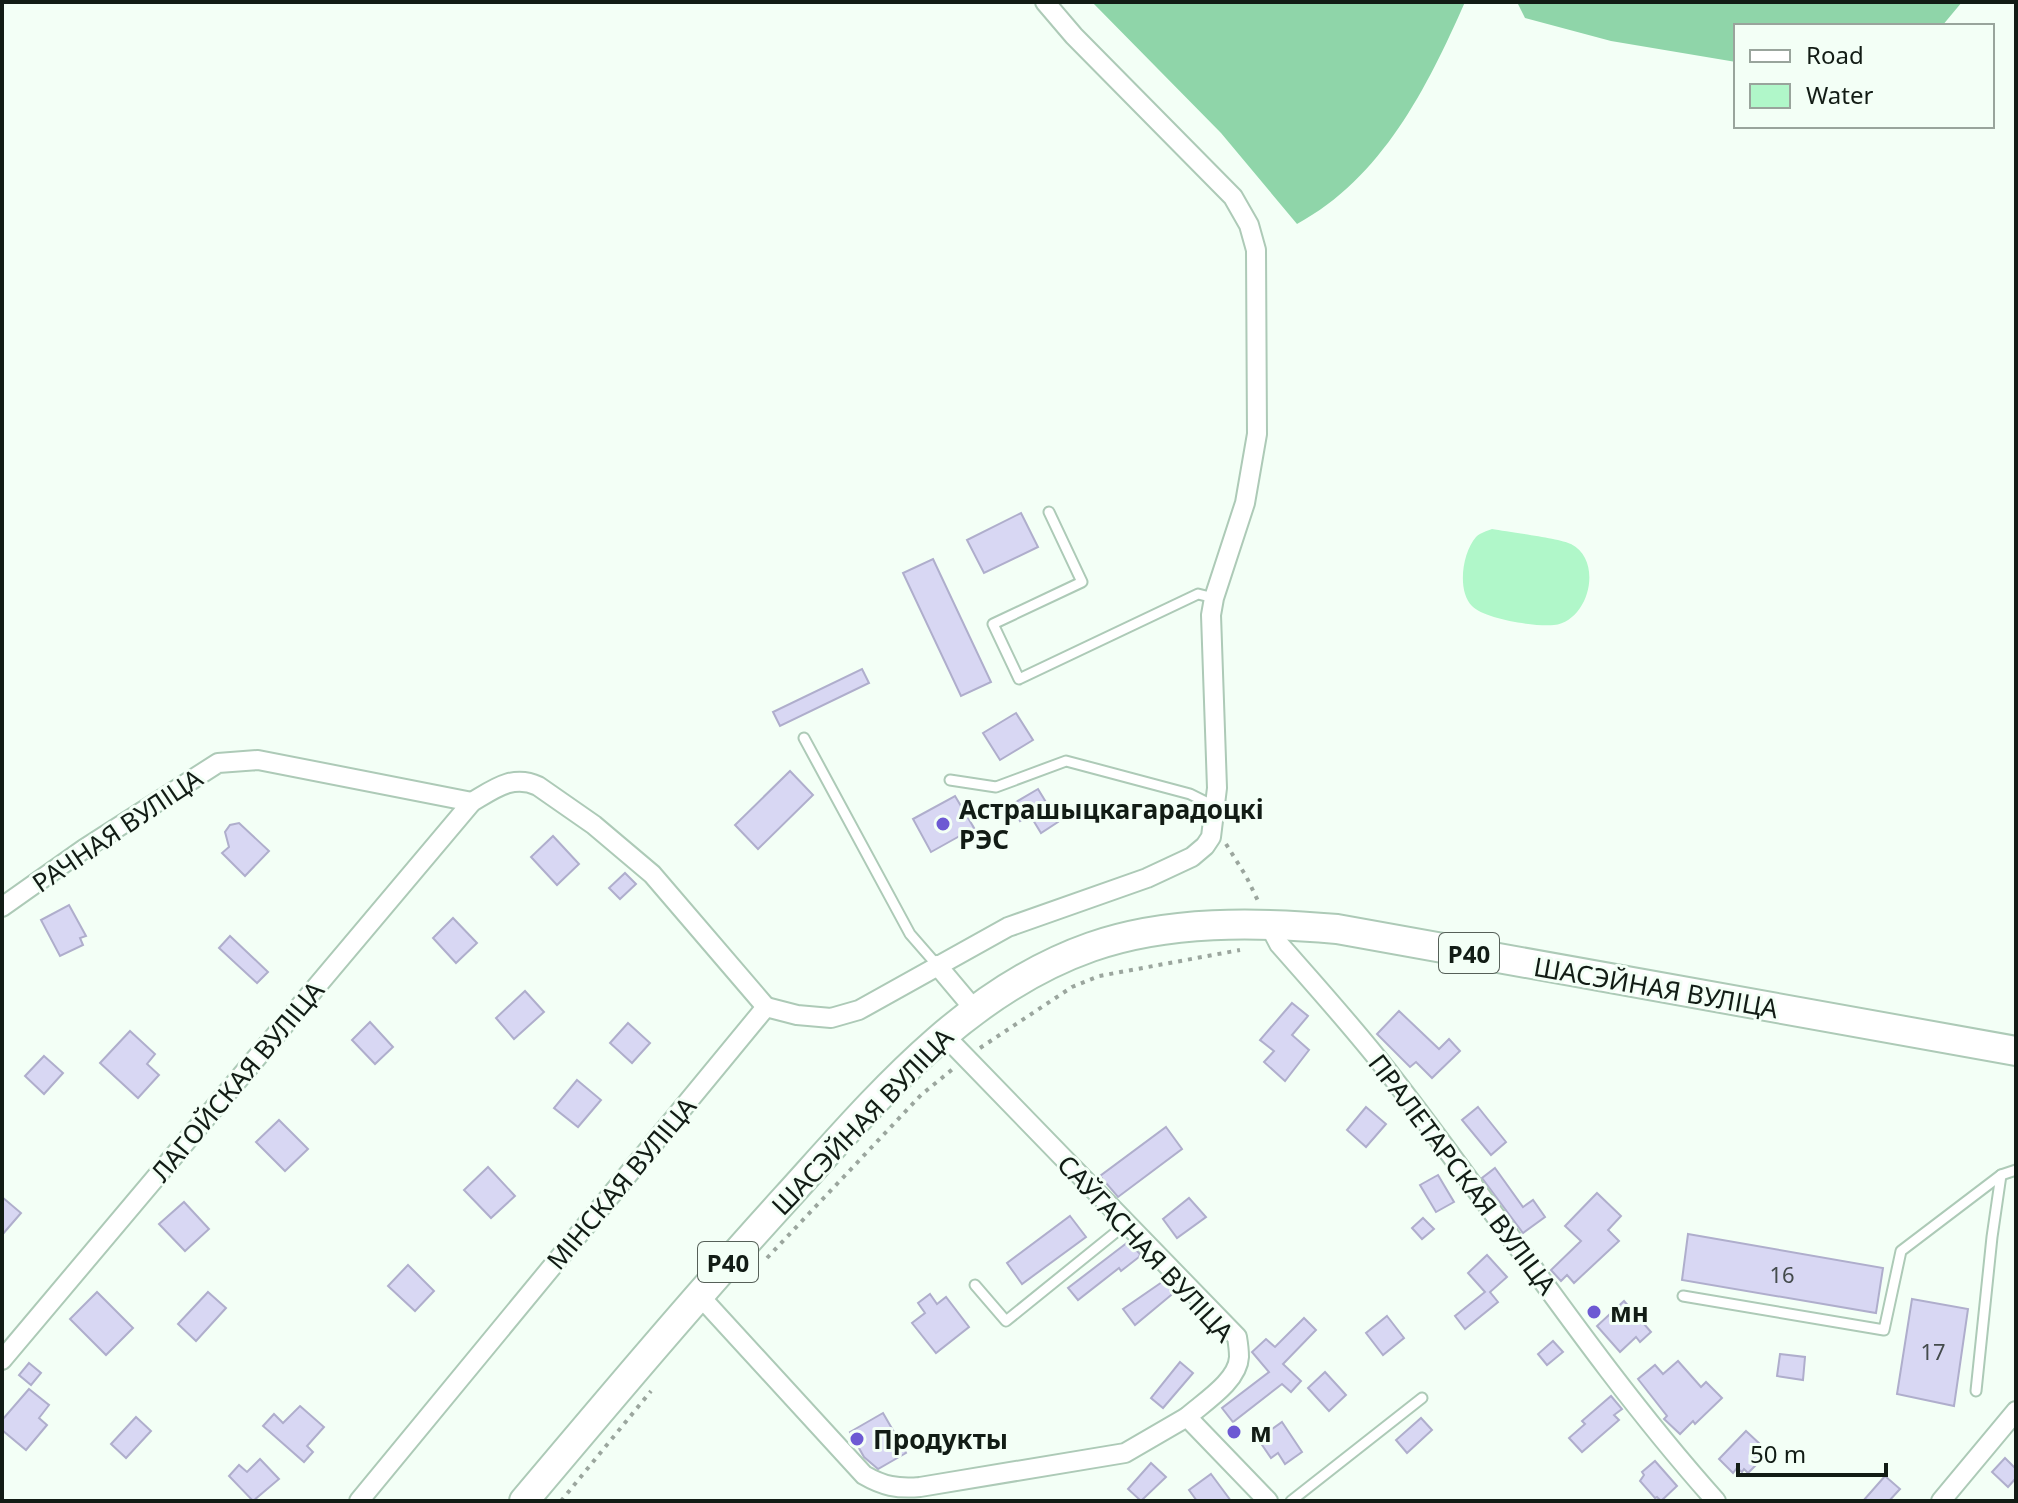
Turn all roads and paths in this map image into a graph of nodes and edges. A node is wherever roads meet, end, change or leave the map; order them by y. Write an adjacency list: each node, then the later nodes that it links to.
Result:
1 (1045, 2): 3 (street)
2 (1049, 512): 3 (lane)
3 (1214, 598): 7 (street)
4 (804, 738): 10 (lane)
5 (950, 780): 7 (lane)
6 (472, 802): 8 (street, РАЧНАЯ ВУЛІЦА); 11 (street); 23 (street, ЛАГОЙСКАЯ ВУЛІЦА)
7 (1214, 815): 9 (path); 10 (street)
8 (2, 907)
9 (1274, 933): 12 (main road, ШАСЭЙНАЯ ВУЛІЦА / Р40); 14 (main road, ШАСЭЙНАЯ ВУЛІЦА / Р40); 15 (path); 34 (street, ПРАЛЕТАРСКАЯ ВУЛІЦА)
10 (937, 965): 11 (street); 12 (street)
11 (766, 1007): 29 (street, МІНСКАЯ ВУЛІЦА)
12 (974, 1009): 13 (main road, ШАСЭЙНАЯ ВУЛІЦА / Р40)
13 (944, 1035): 15 (street, САЎГАСНАЯ ВУЛІЦА); 21 (main road, ШАСЭЙНАЯ ВУЛІЦА / Р40)
14 (2016, 1051)
15 (965, 1058): 18 (street, САЎГАСНАЯ ВУЛІЦА); 19 (path)
16 (2016, 1170): 17 (lane)
17 (2001, 1175): 22 (lane); 25 (lane)
18 (1126, 1224): 20 (lane); 27 (street, САЎГАСНАЯ ВУЛІЦА)
19 (759, 1266)
20 (975, 1285)
21 (698, 1294): 27 (street, САЎГАСНАЯ ВУЛІЦА); 30 (main road, ШАСЭЙНАЯ ВУЛІЦА / Р40)
22 (1683, 1296)
23 (2, 1360)
24 (658, 1383): 31 (path)
25 (1976, 1391)
26 (1422, 1398): 33 (lane)
27 (1187, 1417): 32 (street)
28 (2013, 1423): 35 (street)
29 (359, 1501)
30 (524, 1501)
31 (561, 1501)
32 (1268, 1501)
33 (1291, 1501)
34 (1716, 1501)
35 (1941, 1501)

